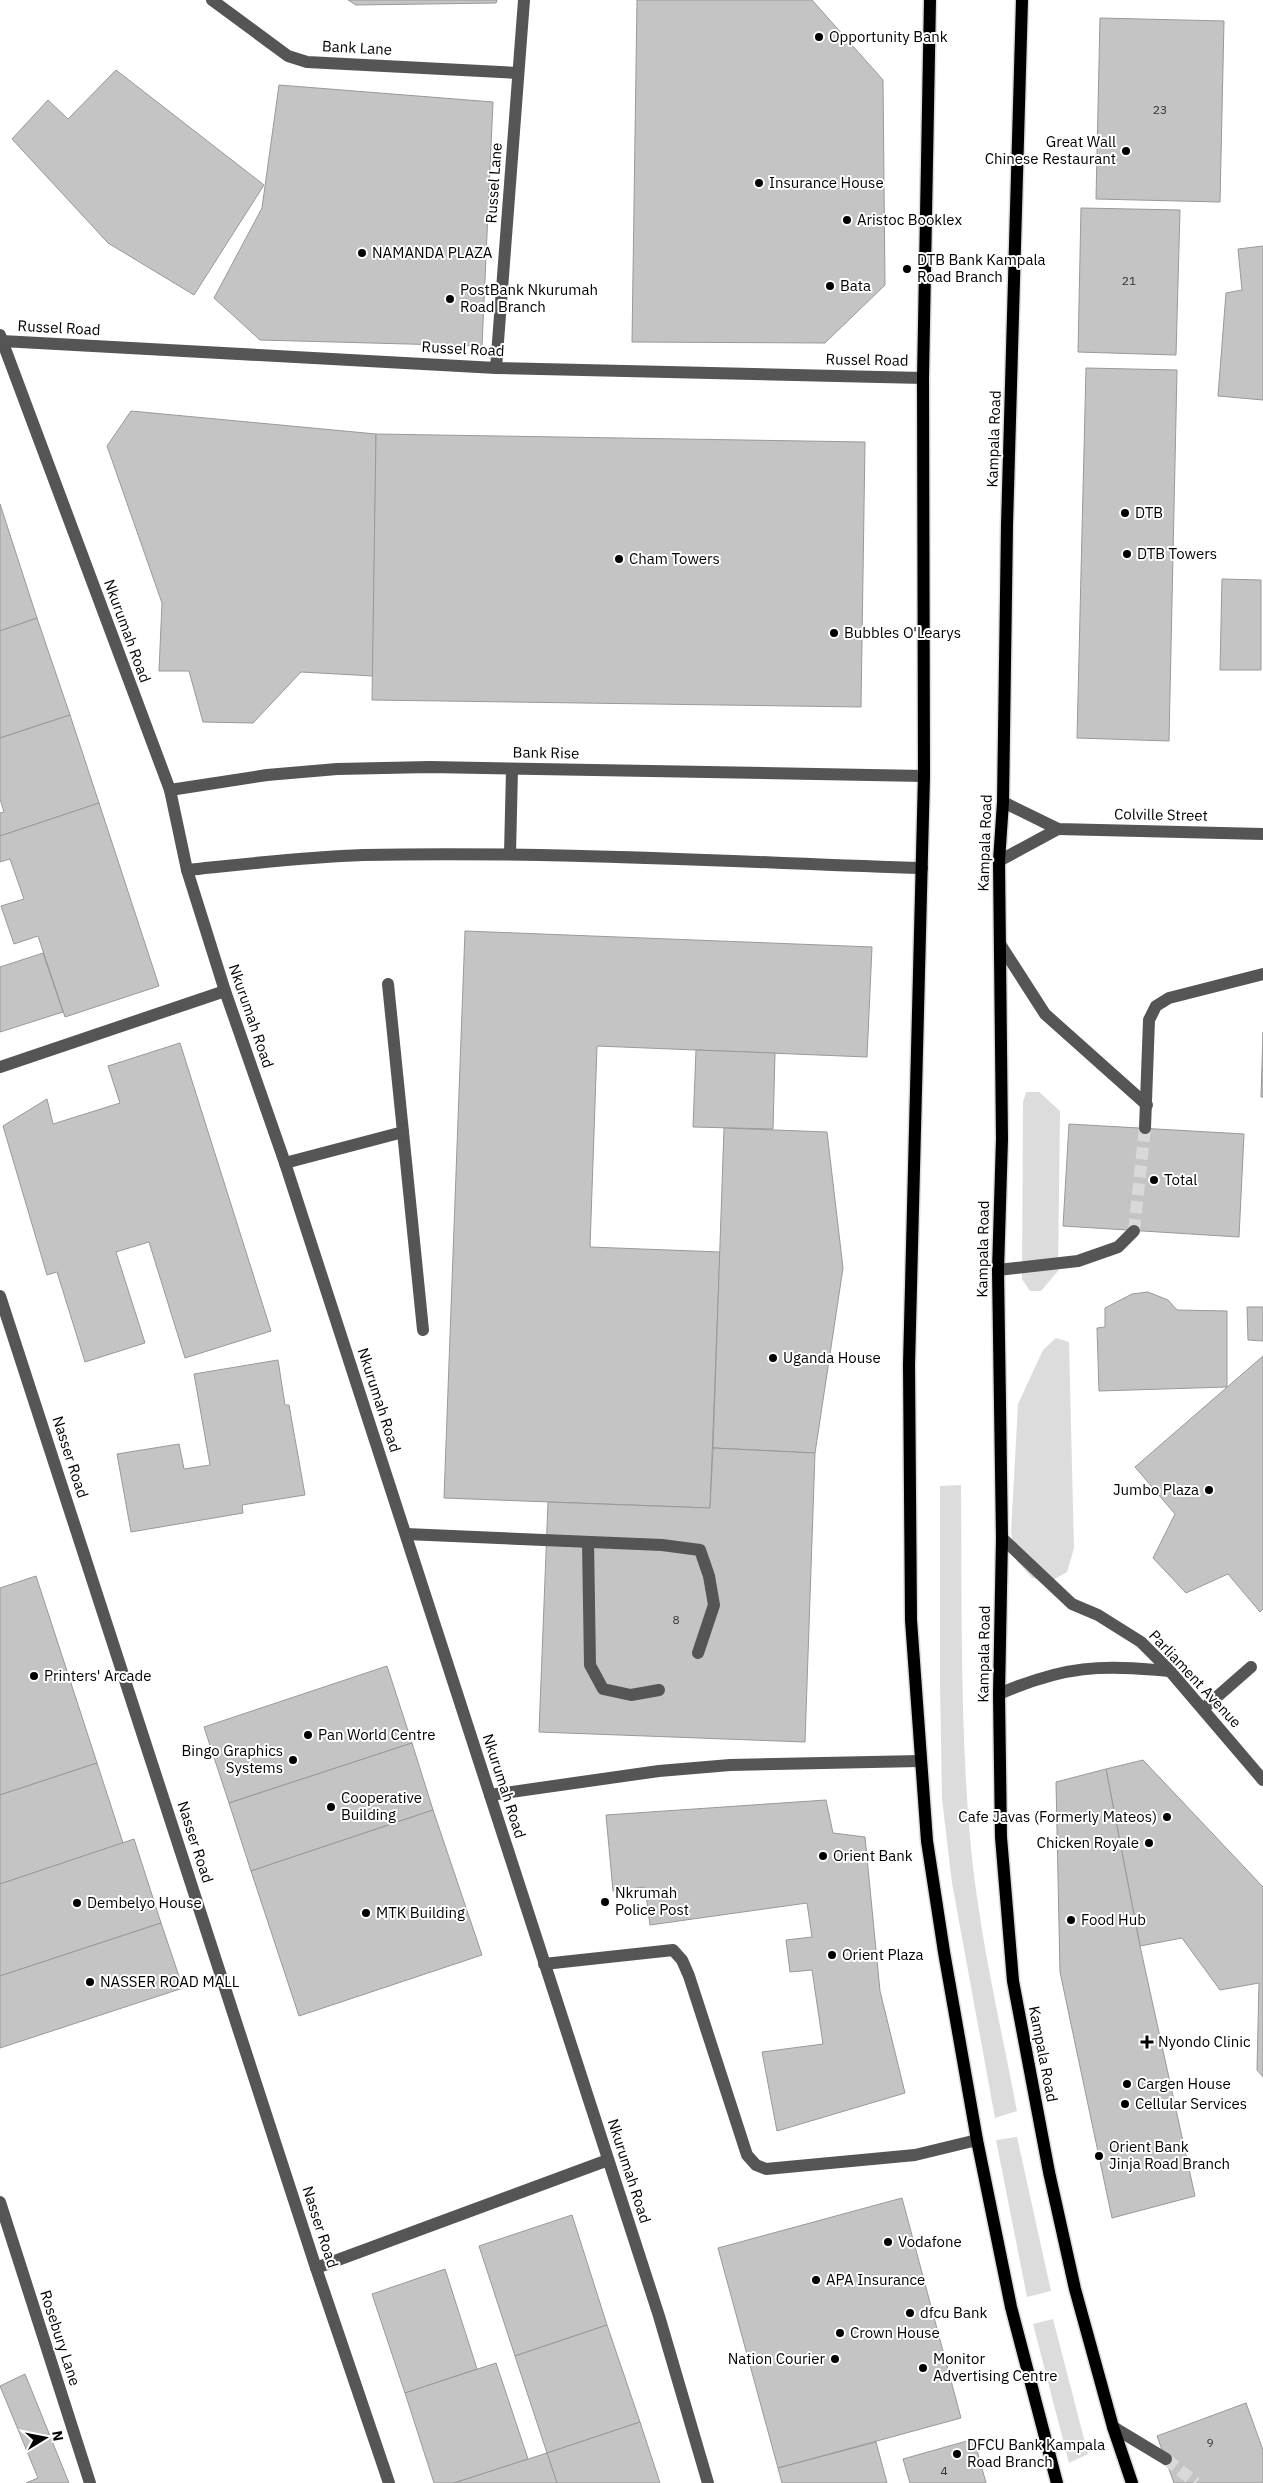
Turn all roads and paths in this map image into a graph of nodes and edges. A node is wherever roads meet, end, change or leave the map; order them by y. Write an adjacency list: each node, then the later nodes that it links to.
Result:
1 (212, 0): 5 (street, Bank Lane)
2 (524, 0): 5 (street, Russel Lane)
3 (930, 0): 8 (main road)
4 (1022, 0): 12 (main road, Kampala Road)
5 (518, 73): 7 (street, Russel Lane)
6 (1, 338): 7 (street, Russel Road); 11 (street, Nkurumah Road)
7 (496, 368): 8 (street, Russel Road)
8 (923, 378): 10 (main road)
9 (512, 769): 10 (street, Bank Rise); 11 (street, Bank Rise); 15 (street)
10 (924, 776): 17 (main road)
11 (170, 790): 18 (street, Nkurumah Road)
12 (1003, 802): 13 (street, Colville Street); 16 (main road, Kampala Road)
13 (1058, 829): 14 (street, Colville Street); 16 (street, Colville Street)
14 (1263, 834)
15 (510, 854): 17 (street); 18 (street)
16 (999, 861): 19 (main road, Kampala Road)
17 (922, 868): 41 (main road)
18 (187, 870): 22 (street, Nkurumah Road)
19 (1000, 944): 24 (street); 29 (main road, Kampala Road)
20 (1263, 974): 24 (street)
21 (388, 984): 26 (street)
22 (225, 990): 23 (street); 27 (street, Nkurumah Road)
23 (0, 1067)
24 (1147, 1105): 25 (street)
25 (1145, 1128)
26 (403, 1132): 27 (street); 31 (street)
27 (285, 1163): 32 (street, Nkurumah Road)
28 (1134, 1231): 29 (street)
29 (998, 1270): 33 (main road, Kampala Road)
30 (0, 1296): 48 (street, Nasser Road)
31 (423, 1330)
32 (406, 1534): 34 (street); 43 (street, Nkurumah Road)
33 (1002, 1538): 37 (street, Parliament Avenue); 39 (main road, Kampala Road)
34 (588, 1542): 35 (street); 38 (street)
35 (698, 1653)
36 (1251, 1667): 40 (street)
37 (1170, 1671): 39 (street); 40 (street, Parliament Avenue)
38 (659, 1690)
39 (999, 1694): 49 (main road, Kampala Road)
40 (1203, 1710): 42 (street, Parliament Avenue)
41 (920, 1761): 43 (street); 45 (main road)
42 (1263, 1780)
43 (490, 1796): 44 (street, Nkurumah Road)
44 (544, 1964): 45 (street); 46 (street, Nkurumah Road)
45 (977, 2140): 54 (main road)
46 (608, 2160): 48 (street); 53 (street, Nkurumah Road)
47 (0, 2202): 51 (street, Rosebury Lane)
48 (316, 2268): 52 (street, Nasser Road)
49 (1113, 2427): 50 (street); 55 (main road, Kampala Road)
50 (1166, 2459)
51 (90, 2483)
52 (389, 2483)
53 (708, 2483)
54 (1057, 2483)
55 (1132, 2483)

